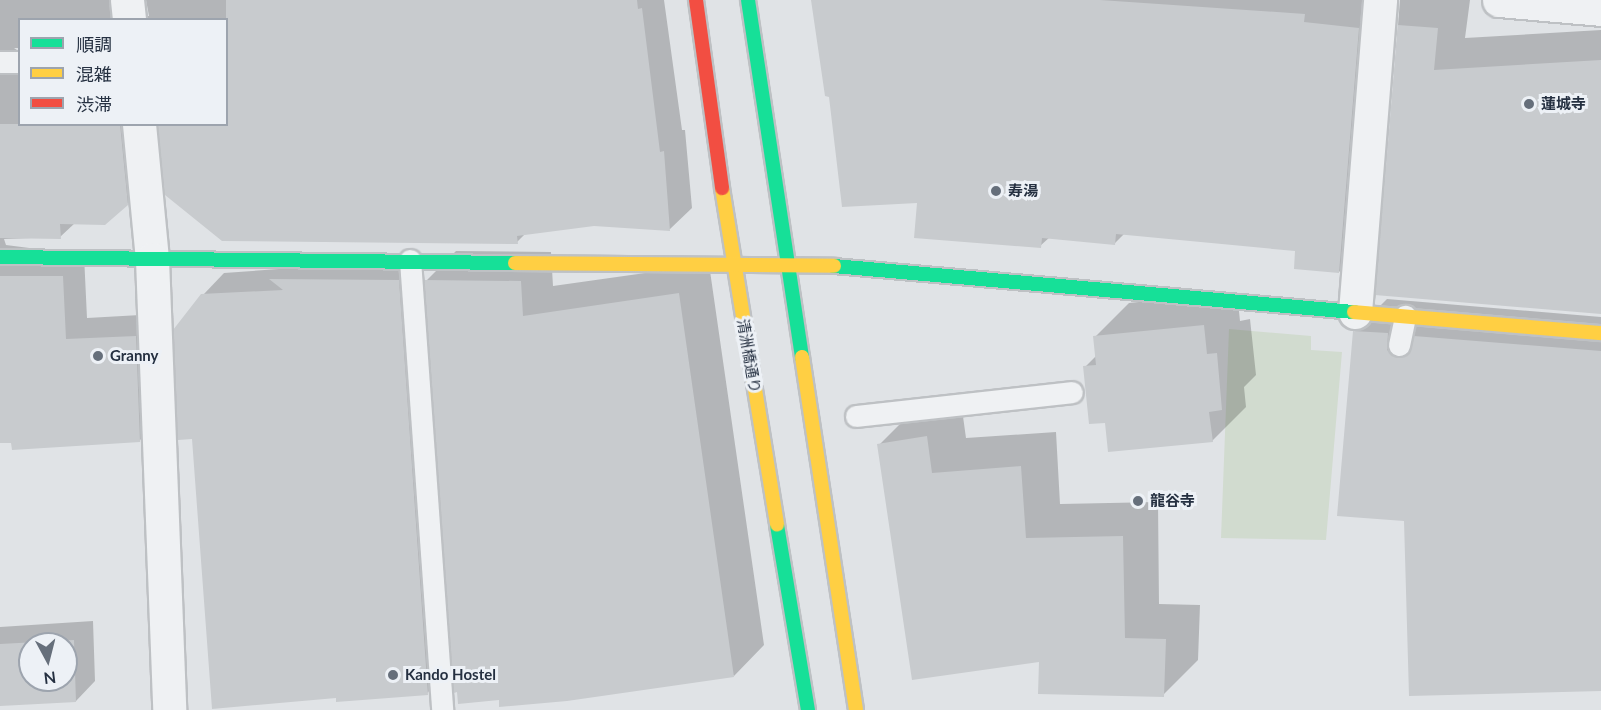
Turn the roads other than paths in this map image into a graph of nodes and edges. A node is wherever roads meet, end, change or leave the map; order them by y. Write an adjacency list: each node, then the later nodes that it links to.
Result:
1 (127, 0): 7 (street)
2 (696, 0): 14 (street, 清洲橋通り)
3 (748, 0): 15 (street)
4 (1380, 0): 16 (street)
5 (1499, 0): 6 (street)
6 (1601, 9)
7 (129, 18)
8 (0, 62): 9 (lane)
9 (18, 62)
10 (139, 126): 12 (street)
11 (0, 257): 12 (street)
12 (152, 259): 13 (street); 22 (street)
13 (410, 260): 14 (street); 23 (lane)
14 (733, 263): 15 (street); 24 (street, 清洲橋通り)
15 (787, 264): 16 (street); 25 (street)
16 (1355, 312): 17 (street)
17 (1405, 316): 18 (street); 19 (lane)
18 (1601, 333)
19 (1400, 345)
20 (1072, 392): 21 (lane)
21 (856, 416)
22 (169, 710)
23 (442, 710)
24 (808, 710)
25 (856, 710)

